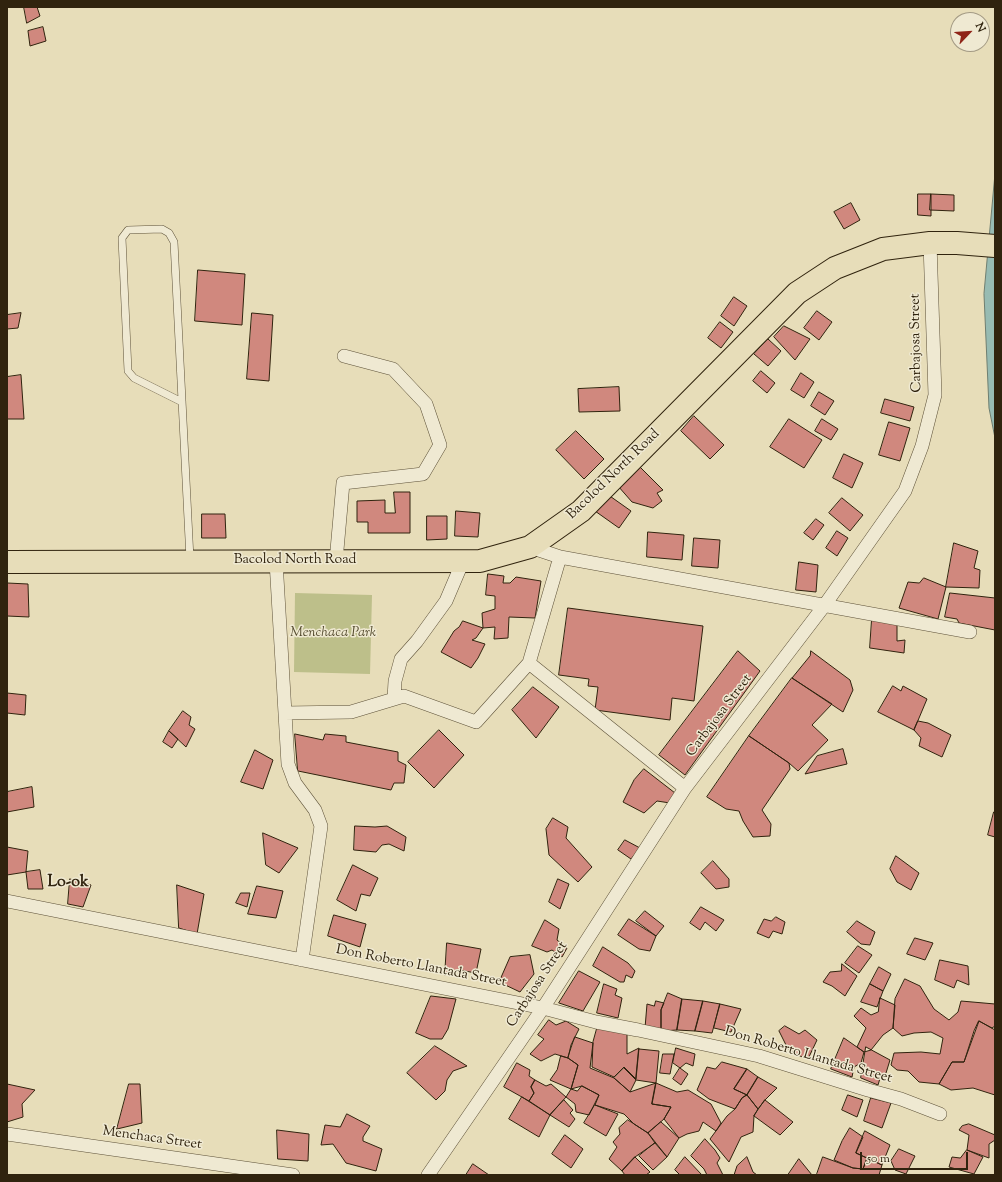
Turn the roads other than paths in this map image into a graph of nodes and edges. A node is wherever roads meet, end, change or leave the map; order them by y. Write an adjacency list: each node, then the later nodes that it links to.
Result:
1 (930, 243): 2 (highway, Bacolod North Road); 5 (highway, Bacolod North Road); 12 (street, Carbajosa Street)
2 (995, 246)
3 (344, 356): 8 (street)
4 (182, 402): 4 (lane); 11 (lane)
5 (530, 546): 6 (street); 9 (highway, Bacolod North Road)
6 (560, 557): 12 (street); 14 (street)
7 (276, 561): 8 (highway, Bacolod North Road); 11 (highway, Bacolod North Road); 16 (street)
8 (336, 561): 9 (highway, Bacolod North Road)
9 (463, 561): 15 (street)
10 (7, 562): 11 (highway, Bacolod North Road)
11 (190, 562)
12 (824, 606): 13 (street); 17 (street, Carbajosa Street)
13 (970, 632)
14 (529, 663): 15 (street); 17 (street)
15 (394, 699): 16 (street)
16 (285, 713): 19 (street)
17 (685, 788): 20 (street, Carbajosa Street)
18 (7, 901): 19 (street, Don Roberto Llantada Street)
19 (302, 960): 20 (street, Don Roberto Llantada Street)
20 (543, 1008): 21 (street, Don Roberto Llantada Street); 24 (street, Carbajosa Street)
21 (940, 1114)
22 (7, 1134): 23 (street, Menchaca Street)
23 (293, 1175)
24 (428, 1175)

